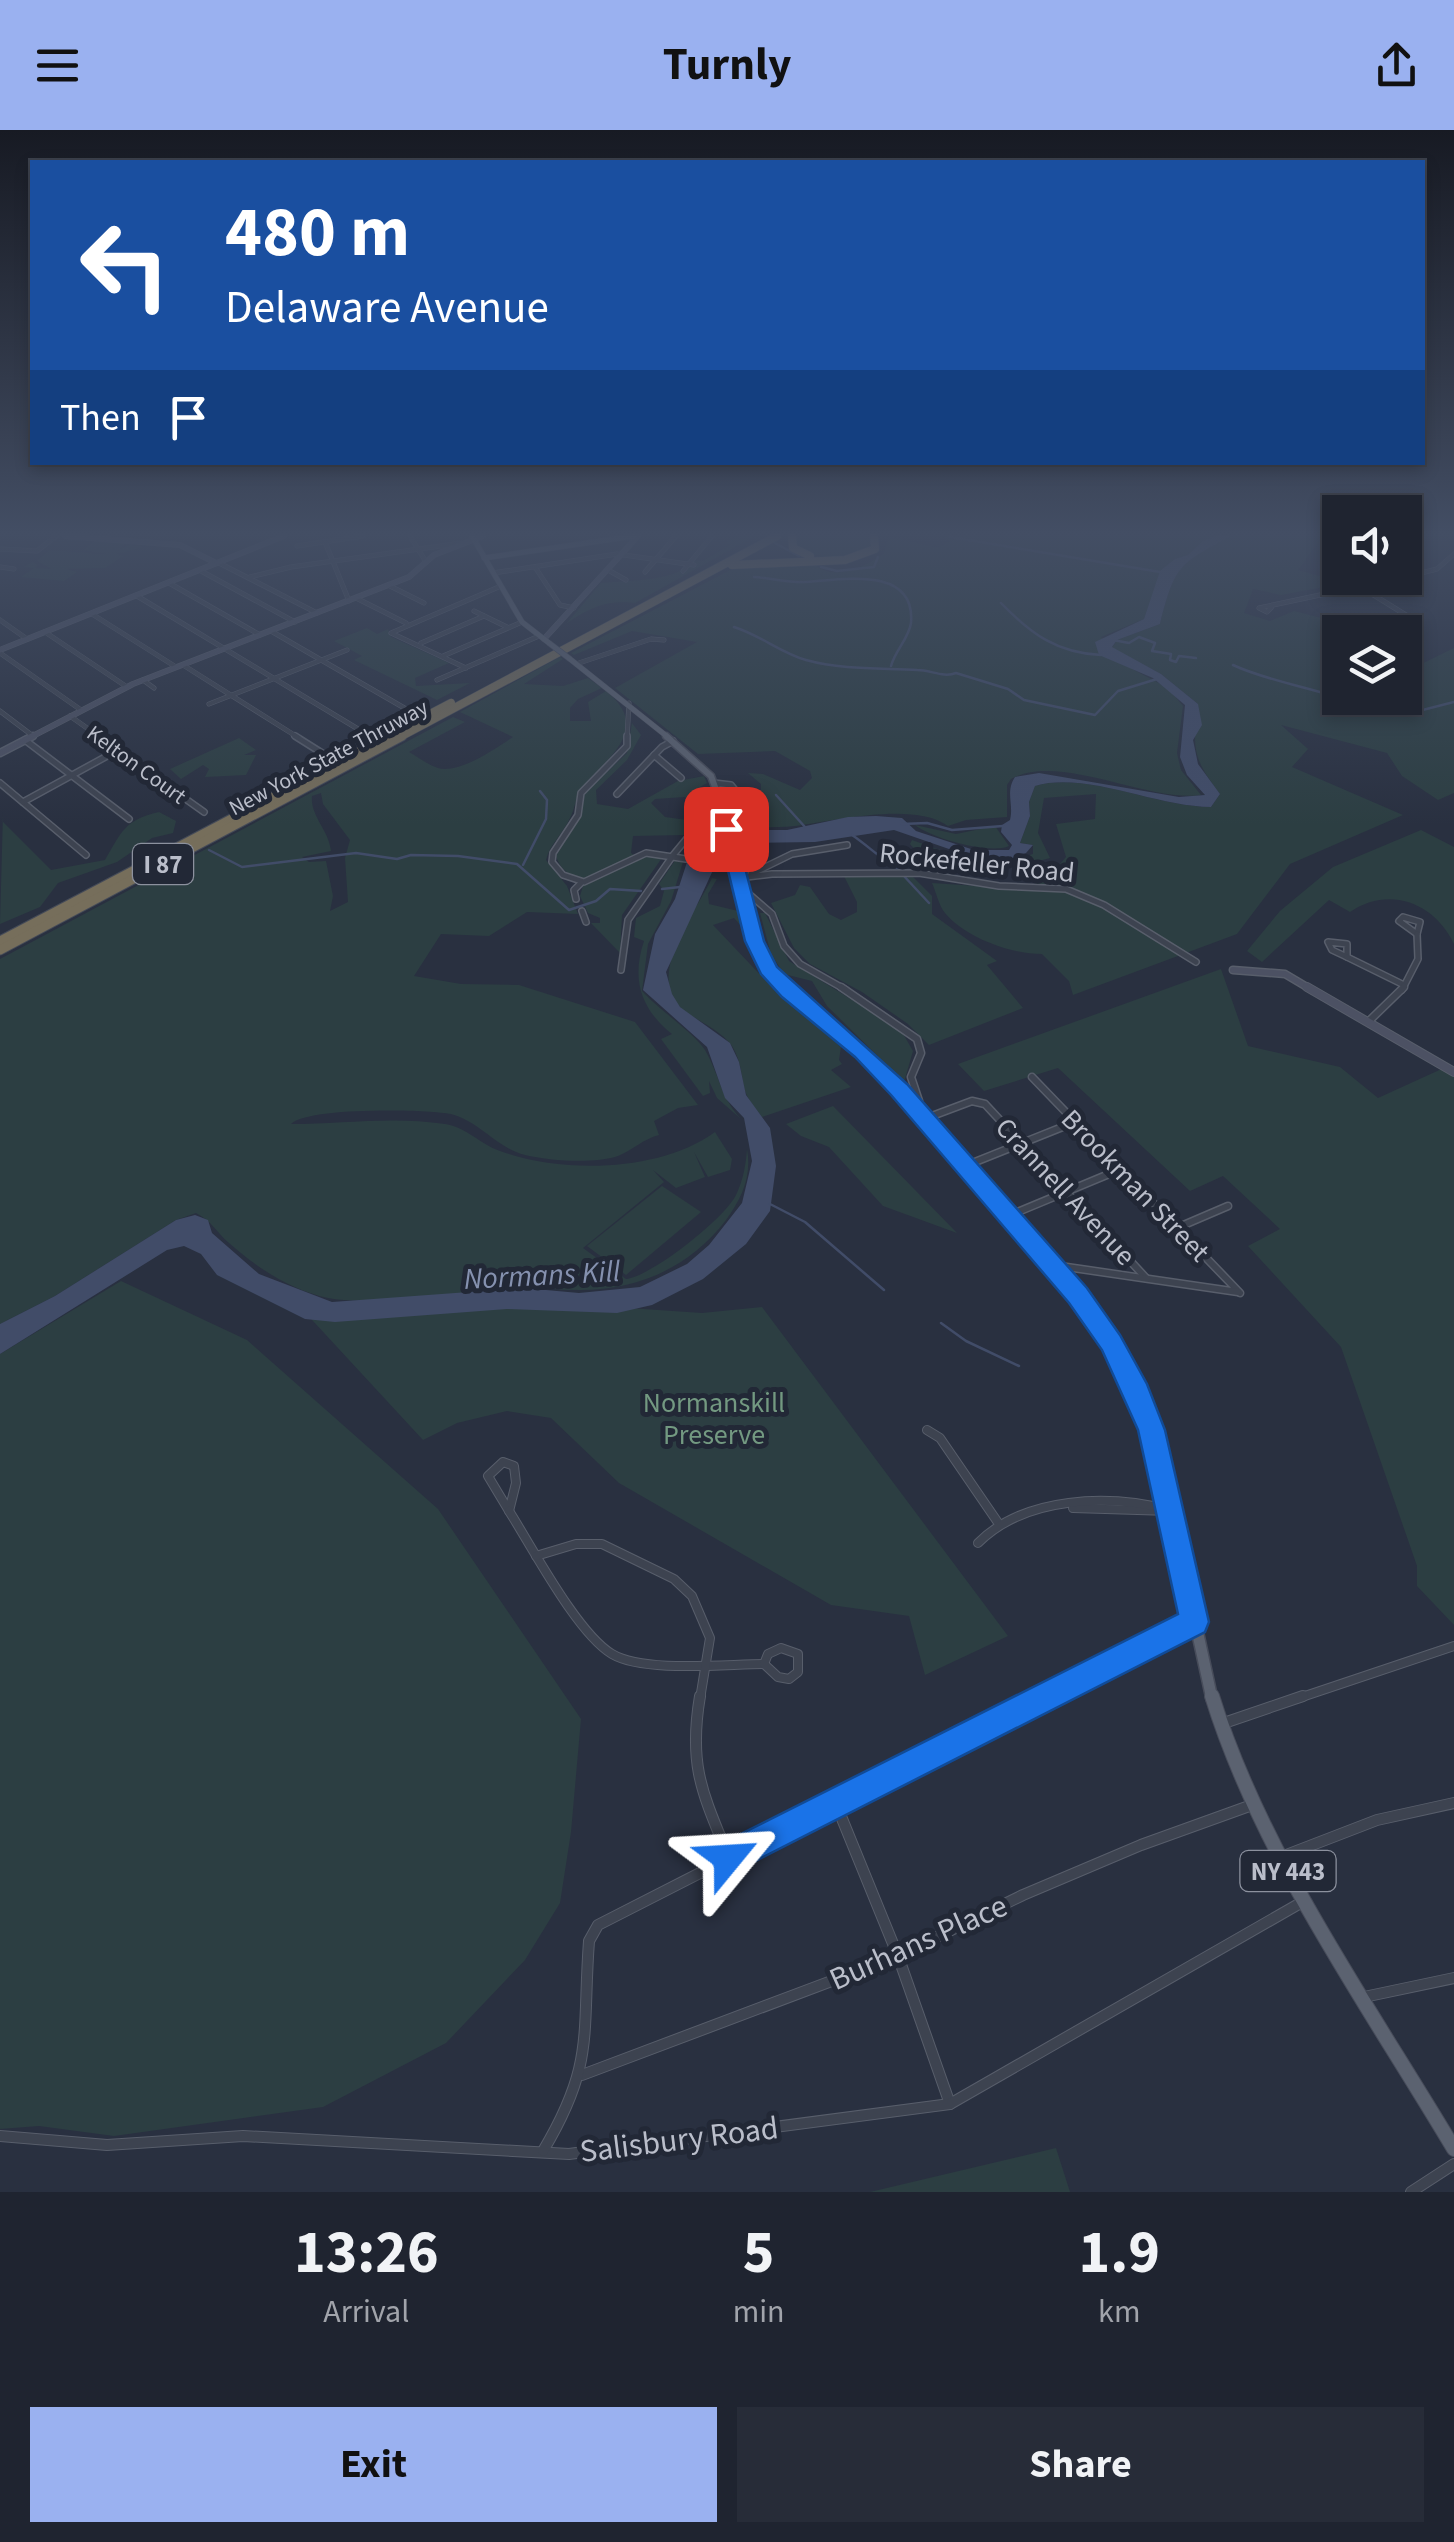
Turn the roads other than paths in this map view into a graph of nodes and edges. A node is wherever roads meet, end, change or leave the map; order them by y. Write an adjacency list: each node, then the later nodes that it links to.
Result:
1 (17, 632): 16 (street)
2 (45, 632): 16 (street); 31 (street)
3 (122, 632): 26 (street)
4 (199, 632): 20 (street)
5 (254, 632): 15 (street)
6 (268, 632): 15 (street)
7 (273, 632): 24 (street)
8 (392, 632): 19 (street)
9 (446, 632): 19 (street)
10 (498, 632): 23 (street)
11 (535, 632): 17 (main road, NY 443)
12 (551, 632): 17 (street)
13 (584, 632): 66 (highway, New York State Thruway / I 87)
14 (599, 632): 67 (highway, New York State Thruway / I 87)
15 (260, 636): 20 (street)
16 (27, 639): 22 (street)
17 (544, 639): 25 (main road, NY 443, bridge); 27 (street)
18 (664, 640): 25 (street)
19 (419, 644): 23 (street)
20 (226, 648): 26 (street); 28 (street)
21 (347, 650): 24 (street)
22 (0, 652): 36 (street)
23 (443, 656): 27 (street)
24 (321, 660): 28 (street); 38 (street)
25 (573, 661): 34 (main road, NY 443)
26 (178, 666): 29 (street); 33 (street)
27 (466, 668): 30 (street)
28 (275, 678): 33 (street); 40 (street)
29 (143, 680): 31 (street); 32 (street)
30 (437, 680)
31 (127, 687): 36 (street)
32 (154, 688)
33 (232, 695): 35 (street); 46 (street)
34 (628, 703): 43 (main road, NY 443); 61 (street)
35 (209, 704)
36 (81, 710): 39 (street)
37 (0, 711): 41 (street)
38 (413, 712)
39 (70, 716): 41 (street); 44 (street, Kelton Court)
40 (364, 732)
41 (33, 736): 42 (street)
42 (25, 740): 45 (street); 48 (street)
43 (674, 740): 47 (street); 51 (main road, NY 443)
44 (118, 750): 48 (street); 54 (street, Kelton Court)
45 (0, 753)
46 (322, 753)
47 (654, 755): 49 (street); 52 (street)
48 (72, 775): 53 (street); 55 (street)
49 (681, 778)
50 (0, 783): 53 (street)
51 (714, 783): 57 (street); 77 (main road, NY 443, bridge)
52 (617, 794)
53 (23, 802): 58 (street)
54 (204, 812)
55 (130, 819)
56 (847, 845): 60 (street)
57 (674, 854): 59 (street); 61 (street); 70 (street)
58 (86, 855)
59 (686, 859)
60 (750, 874): 69 (street, Rockefeller Road); 77 (street, Rockefeller Road)
61 (582, 882): 62 (street)
62 (576, 899)
63 (582, 911): 64 (street)
64 (586, 922)
65 (1417, 934): 72 (street)
66 (0, 940)
67 (0, 950)
68 (1347, 957): 72 (street)
69 (1196, 962)
70 (621, 970)
71 (1233, 970): 73 (street)
72 (1404, 985): 73 (street)
73 (1368, 1022): 74 (street)
74 (1454, 1072)
75 (1032, 1077): 79 (street, Brookman Street)
76 (985, 1104): 78 (street); 80 (street, Crannell Avenue)
77 (914, 1107): 78 (main road, NY 443)
78 (924, 1119): 81 (main road, NY 443)
79 (1075, 1122): 80 (street); 82 (street, Brookman Street)
80 (1022, 1143): 81 (street); 83 (street, Crannell Avenue)
81 (965, 1166): 85 (main road, NY 443)
82 (1121, 1169): 83 (street); 86 (street, Brookman Street)
83 (1066, 1192): 85 (street); 88 (street, Crannell Avenue)
84 (1228, 1206): 86 (street)
85 (1008, 1216): 87 (main road, NY 443)
86 (1179, 1227): 88 (street, Brookman Street)
87 (1052, 1265): 88 (street); 90 (main road, NY 443)
88 (1146, 1278)
89 (927, 1430): 92 (street)
90 (1172, 1510): 92 (street); 95 (main road, NY 443)
91 (509, 1511): 91 (street); 94 (street)
92 (999, 1524): 93 (street)
93 (978, 1542)
94 (536, 1556): 98 (street); 98 (street)
95 (1194, 1622): 99 (main road, NY 443); 101 (street)
96 (1454, 1646): 99 (street)
97 (764, 1664): 98 (street)
98 (706, 1666): 104 (street)
99 (1218, 1725): 102 (main road, NY 443)
100 (1454, 1803): 103 (street)
101 (836, 1804): 104 (street); 106 (street)
102 (1252, 1805): 103 (main road, NY 443); 106 (street, Burhans Place)
103 (1280, 1857): 105 (main road, NY 443)
104 (728, 1858): 109 (street)
105 (1305, 1900): 108 (main road, NY 443); 110 (street, Salisbury Road)
106 (898, 1956): 109 (street, Burhans Place); 110 (street)
107 (1454, 1978): 108 (street)
108 (1364, 1997): 112 (main road, NY 443)
109 (582, 2075): 113 (street)
110 (950, 2104): 113 (street, Salisbury Road)
111 (0, 2136): 113 (street, Salisbury Road)
112 (1454, 2149)
113 (542, 2150)
114 (1454, 2164): 115 (street)
115 (1412, 2192)

